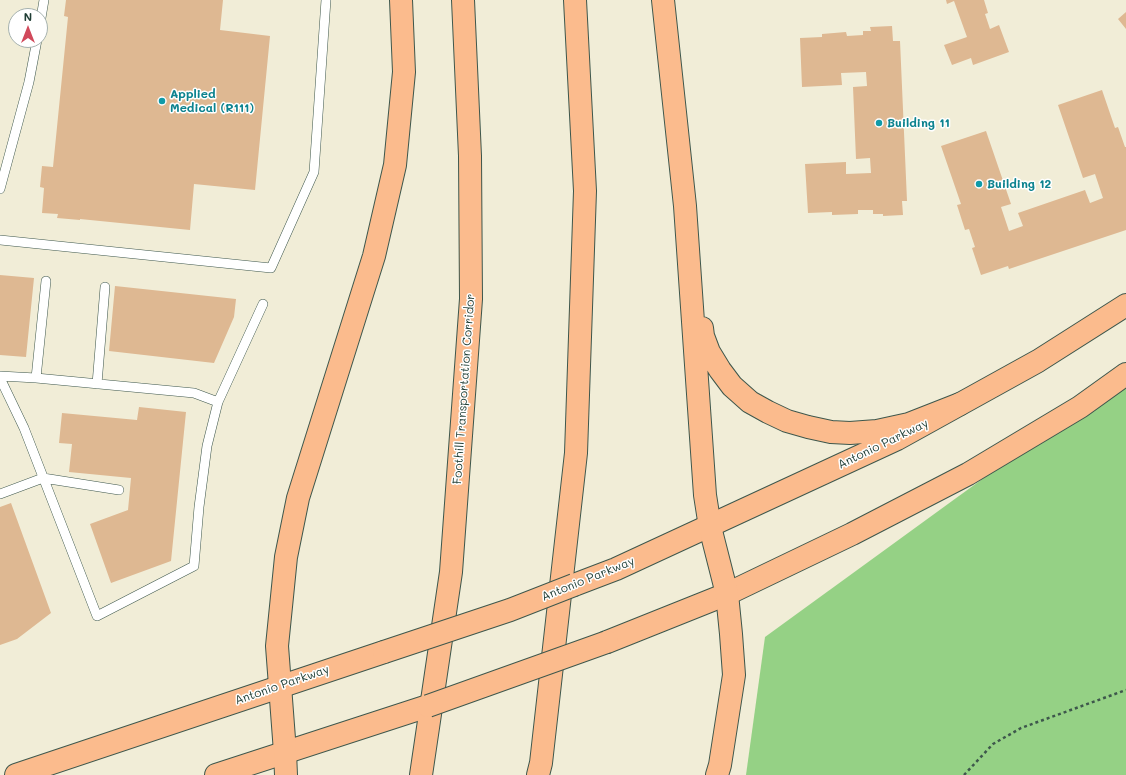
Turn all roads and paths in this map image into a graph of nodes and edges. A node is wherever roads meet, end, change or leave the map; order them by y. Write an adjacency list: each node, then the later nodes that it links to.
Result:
1 (326, 0): 8 (lane)
2 (402, 0): 25 (main road)
3 (463, 0): 31 (main road, Foothill Transportation Corridor)
4 (576, 0): 32 (main road)
5 (663, 0): 9 (main road)
6 (35, 48): 7 (lane)
7 (0, 189)
8 (0, 240)
9 (690, 274): 19 (main road); 23 (main road)
10 (46, 281): 16 (lane)
11 (105, 286): 17 (lane)
12 (263, 304): 18 (lane)
13 (1126, 305): 19 (main road, Antonio Parkway)
14 (1126, 374): 24 (main road)
15 (0, 377): 16 (lane); 20 (lane)
16 (36, 378): 17 (lane)
17 (97, 384): 18 (lane)
18 (218, 402): 20 (lane)
19 (960, 404): 23 (main road, Antonio Parkway)
20 (44, 478): 21 (lane); 22 (lane)
21 (119, 490)
22 (0, 494)
23 (710, 527): 24 (main road); 25 (main road, Antonio Parkway, bridge)
24 (727, 594): 27 (main road, bridge); 33 (main road)
25 (280, 686): 27 (main road); 28 (main road, Antonio Parkway)
26 (1126, 690): 34 (path)
27 (286, 752): 29 (main road); 30 (main road)
28 (16, 775)
29 (216, 775)
30 (286, 775)
31 (422, 775)
32 (538, 775)
33 (717, 775)
34 (964, 775)

